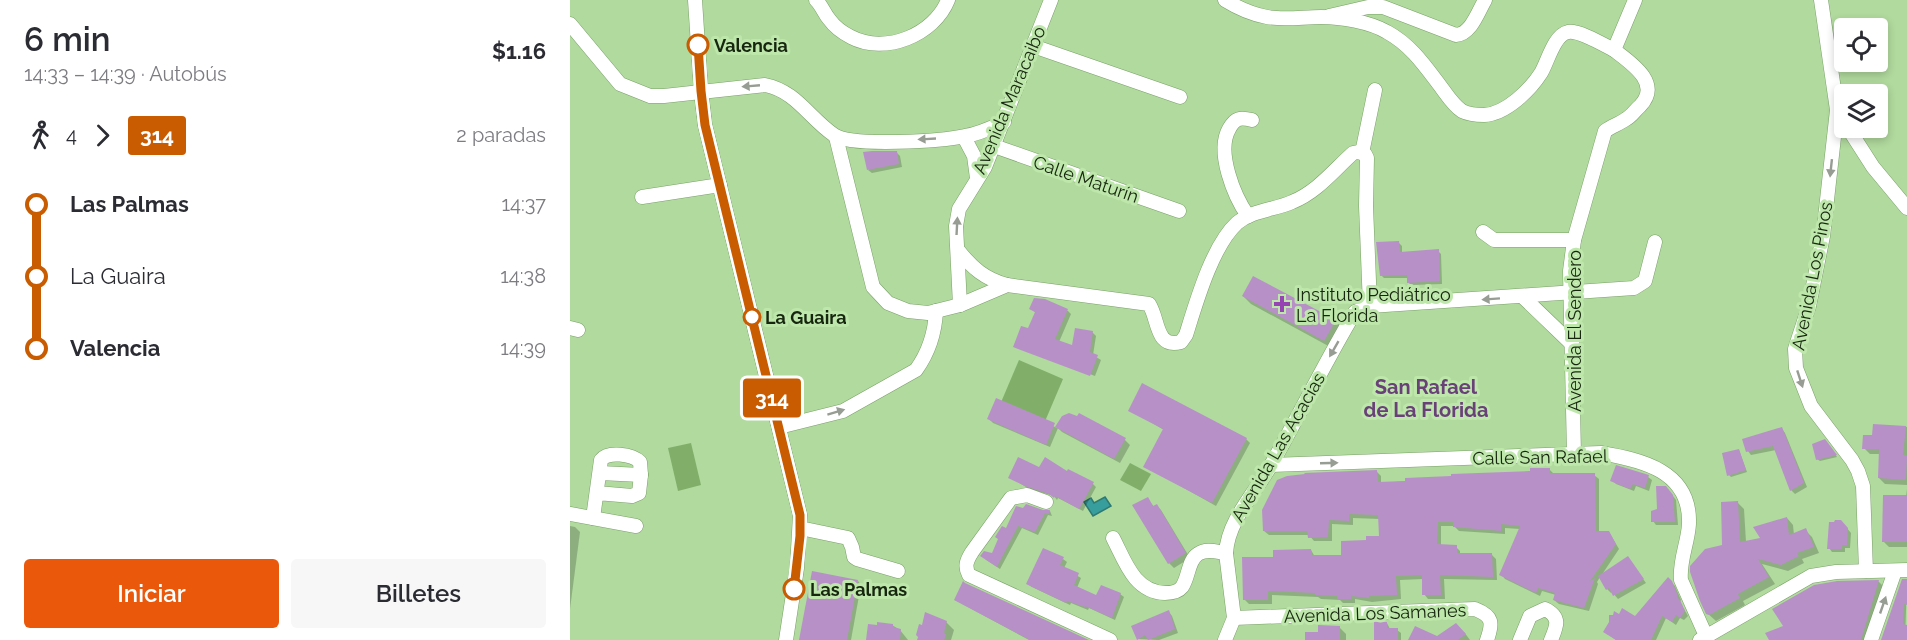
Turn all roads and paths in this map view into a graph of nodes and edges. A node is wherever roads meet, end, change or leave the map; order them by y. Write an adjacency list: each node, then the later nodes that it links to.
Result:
1 (695, 0): 15 (street)
2 (816, 0): 3 (street)
3 (948, 0)
4 (1051, 0): 11 (street, Avenida Maracaibo)
5 (1225, 0): 9 (street)
6 (1485, 0): 9 (street)
7 (1635, 0): 12 (street)
8 (1821, 0): 13 (street, Avenida Los Pinos)
9 (1324, 17): 12 (street)
10 (570, 24): 15 (street)
11 (1033, 46): 16 (street); 18 (street, Avenida Maracaibo)
12 (1614, 50): 32 (street, Avenida El Sendero)
13 (1834, 89)
14 (1375, 90): 24 (street)
15 (701, 91): 19 (street, one-way to 15); 26 (street)
16 (1180, 97)
17 (1252, 120): 30 (street)
18 (1004, 122): 20 (street); 23 (street, Avenida Maracaibo)
19 (836, 137): 20 (street, one-way to 19); 40 (street)
20 (964, 137): 25 (street)
21 (1834, 137): 57 (street, Avenida Los Pinos, one-way to 57)
22 (1854, 138): 28 (street)
23 (994, 146): 25 (street, Avenida Maracaibo); 29 (street, Calle Maturín)
24 (1362, 153): 30 (street); 39 (street)
25 (977, 178): 34 (street, Avenida Maracaibo, one-way to 25)
26 (720, 184): 27 (street); 42 (street)
27 (642, 196)
28 (1907, 208)
29 (1179, 212)
30 (1248, 216): 35 (street)
31 (1483, 232): 32 (street)
32 (1574, 240): 36 (street, Avenida El Sendero)
33 (1655, 242): 36 (street)
34 (958, 250): 35 (street); 38 (street, Avenida Maracaibo)
35 (1008, 285): 38 (street)
36 (1570, 292): 37 (street); 41 (street, Avenida El Sendero)
37 (1523, 297): 39 (street, one-way to 39); 41 (street)
38 (960, 306): 40 (street)
39 (1370, 306): 44 (street, Avenida Las Acacias, one-way to 44)
40 (936, 311): 42 (street, one-way to 40)
41 (1573, 345): 43 (street, Avenida El Sendero)
42 (779, 427): 52 (street)
43 (1574, 454): 44 (street, Calle San Rafael, one-way to 43); 59 (street, Calle San Rafael)
44 (1271, 465): 54 (street, Avenida Las Acacias)
45 (600, 473): 46 (street); 46 (street); 47 (street)
46 (641, 475): 47 (street)
47 (597, 493): 50 (street)
48 (1046, 502): 61 (street)
49 (570, 514): 50 (street)
50 (593, 518): 51 (street)
51 (636, 526)
52 (800, 528): 56 (street); 60 (street)
53 (1113, 538): 54 (street)
54 (1226, 553): 58 (street, Avenida Las Acacias)
55 (1901, 570): 57 (street); 66 (street, one-way to 55)
56 (898, 571)
57 (1866, 571): 59 (street)
58 (1234, 618): 62 (street, Avenida Las Acacias); 63 (street, Avenida Los Samanes)
59 (1703, 638)
60 (786, 640)
61 (1110, 640)
62 (1225, 640)
63 (1487, 640)
64 (1520, 640): 65 (street)
65 (1551, 640)
66 (1871, 640)

